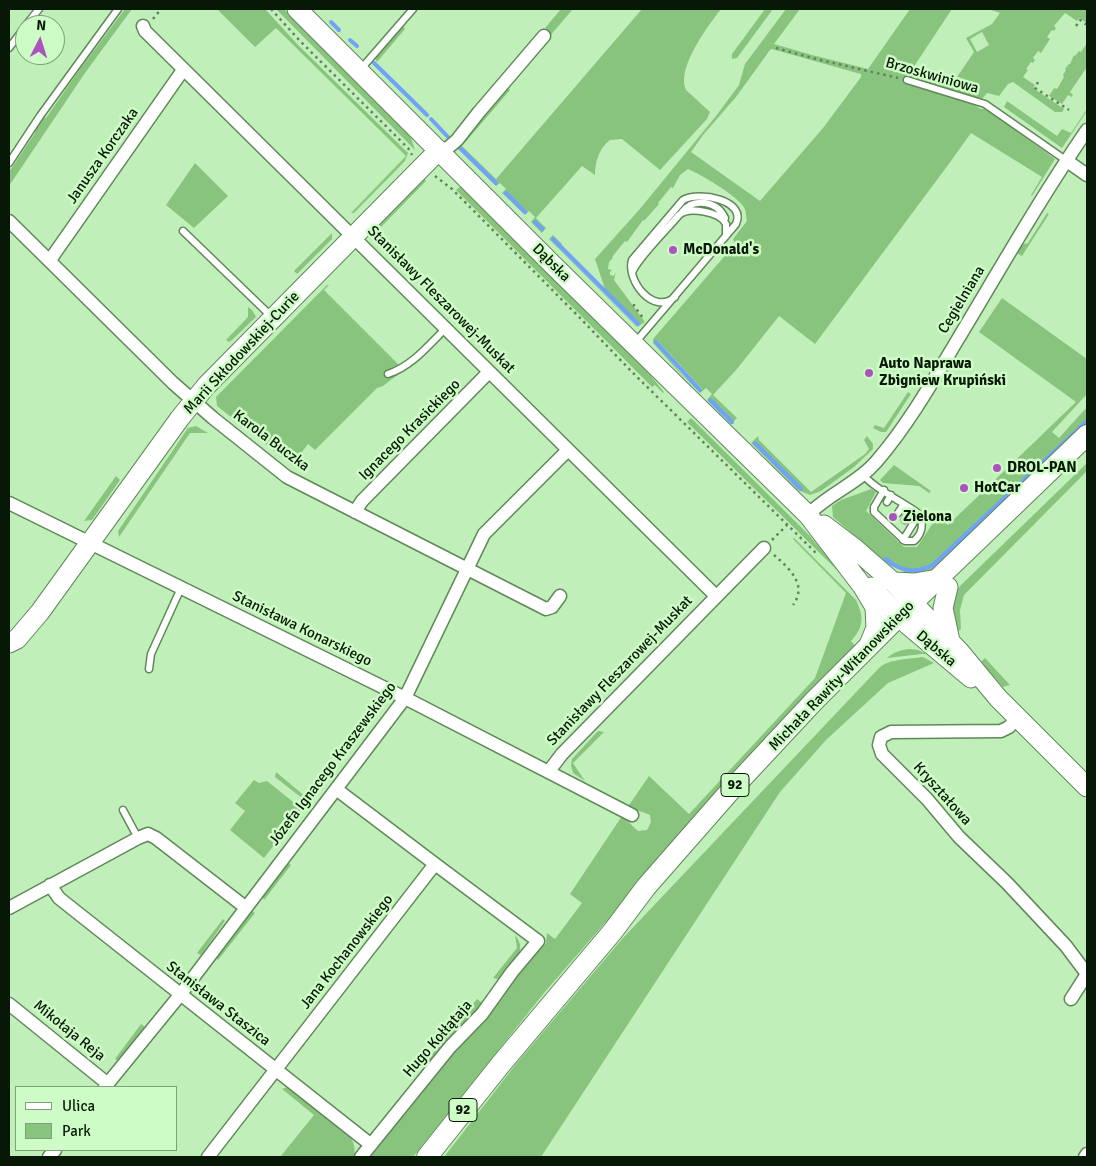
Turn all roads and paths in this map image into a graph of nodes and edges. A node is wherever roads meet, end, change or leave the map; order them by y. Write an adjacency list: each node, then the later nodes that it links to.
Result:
1 (118, 9): 19 (lane)
2 (271, 9): 17 (path)
3 (297, 9): 11 (street, Dąbska)
4 (413, 9): 11 (lane)
5 (1087, 25): 7 (path)
6 (143, 26): 10 (street, Stanisławy Fleszarowej-Muskat)
7 (1076, 26)
8 (544, 36): 16 (street)
9 (776, 48): 12 (path, Brzoskwiniowa)
10 (183, 70): 24 (street, Stanisławy Fleszarowej-Muskat); 26 (street, Janusza Korczaka)
11 (359, 71): 16 (street, Dąbska)
12 (907, 80): 18 (lane, Brzoskwiniowa)
13 (1038, 82): 14 (path)
14 (1069, 110)
15 (1087, 130): 18 (street, Cegielniana)
16 (440, 152): 24 (street, Marii Skłodowskiej-Curie); 34 (street, Dąbska)
17 (410, 159)
18 (1067, 160): 20 (street); 43 (street, Cegielniana)
19 (9, 163)
20 (1087, 175)
21 (434, 176): 38 (path)
22 (9, 221): 26 (street, Karola Buczka)
23 (183, 231): 31 (lane)
24 (354, 236): 31 (street, Marii Skłodowskiej-Curie); 33 (street, Stanisławy Fleszarowej-Muskat)
25 (724, 239): 27 (lane); 27 (lane); 29 (lane)
26 (50, 260): 39 (street, Karola Buczka)
27 (634, 279): 28 (lane)
28 (646, 296): 29 (lane); 32 (lane)
29 (675, 297): 32 (lane)
30 (634, 304): 32 (path)
31 (274, 318): 39 (street, Marii Skłodowskiej-Curie)
32 (650, 321): 34 (lane)
33 (446, 328): 35 (street, Stanisławy Fleszarowej-Muskat); 36 (lane)
34 (634, 344): 53 (street, Dąbska)
35 (490, 372): 41 (street, Stanisławy Fleszarowej-Muskat); 50 (street, Ignacego Krasickiego)
36 (388, 374)
37 (655, 386): 38 (path)
38 (651, 390): 55 (path)
39 (194, 401): 50 (street, Karola Buczka); 57 (street, Marii Skłodowskiej-Curie)
40 (1087, 435): 62 (main road, Michała Rawity-Witanowskiego / 92)
41 (568, 450): 60 (street, Józefa Ignacego Kraszewskiego); 65 (street, Stanisławy Fleszarowej-Muskat)
42 (1087, 454): 62 (main road, Michała Rawity-Witanowskiego / 92)
43 (864, 474): 44 (lane); 53 (street, Cegielniana)
44 (884, 490): 45 (lane); 56 (lane)
45 (891, 495): 46 (lane); 48 (lane)
46 (887, 502)
47 (9, 503): 57 (street, Stanisława Konarskiego)
48 (904, 504): 49 (lane); 51 (lane)
49 (912, 509): 52 (lane); 54 (lane)
50 (355, 512): 60 (street, Karola Buczka)
51 (898, 513)
52 (919, 514): 56 (lane); 56 (lane)
53 (808, 515): 59 (street, Dąbska); 61 (street, Dąbska)
54 (905, 520)
55 (786, 525): 58 (path); 59 (path)
56 (903, 540)
57 (91, 544): 63 (street, Stanisława Konarskiego); 69 (street, Marii Skłodowskiej-Curie)
58 (764, 548): 65 (street, Stanisławy Fleszarowej-Muskat); 66 (path)
59 (829, 555): 67 (street, Dąbska); 70 (street, Dąbska)
60 (468, 568): 64 (street, Karola Buczka); 72 (street, Józefa Ignacego Kraszewskiego)
61 (893, 582): 62 (street); 67 (street, Dąbska)
62 (943, 583): 67 (main road, Michała Rawity-Witanowskiego / 92); 68 (street, Dąbska)
63 (181, 588): 71 (lane); 72 (street, Stanisława Konarskiego)
64 (560, 596)
65 (716, 596): 75 (street, Stanisławy Fleszarowej-Muskat)
66 (793, 605)
67 (910, 614): 68 (street, Dąbska); 70 (main road, Michała Rawity-Witanowskiego / 92); 73 (street, Dąbska); 85 (main road, Michała Rawity-Witanowskiego / 92)
68 (951, 642): 73 (street, Dąbska)
69 (9, 643)
70 (867, 648): 85 (main road, Michała Rawity-Witanowskiego / 92)
71 (149, 670)
72 (405, 698): 75 (street, Stanisława Konarskiego); 77 (street, Józefa Ignacego Kraszewskiego)
73 (998, 698): 74 (street, Dąbska)
74 (1017, 718): 76 (street, Dąbska); 86 (street, Kryształowa)
75 (549, 771): 79 (street, Stanisława Konarskiego)
76 (1087, 786)
77 (336, 789): 81 (street); 84 (street, Józefa Ignacego Kraszewskiego)
78 (123, 810): 80 (lane)
79 (632, 815)
80 (138, 838): 82 (street); 84 (street)
81 (435, 864): 90 (street, Jana Kochanowskiego); 92 (street, Hugo Kołłątaja)
82 (50, 885): 83 (street); 87 (street, Stanisława Staszica)
83 (9, 908)
84 (245, 908): 87 (street, Józefa Ignacego Kraszewskiego)
85 (612, 931): 96 (main road, Michała Rawity-Witanowskiego / 92)
86 (1087, 974): 88 (street)
87 (180, 995): 90 (street, Stanisława Staszica); 91 (street, Józefa Ignacego Kraszewskiego)
88 (1071, 999)
89 (9, 1004): 91 (street, Mikołaja Reja)
90 (276, 1070): 92 (street, Stanisława Staszica); 94 (street, Jana Kochanowskiego)
91 (106, 1085)
92 (370, 1144): 95 (street, Hugo Kołłątaja)
93 (1087, 1154): 97 (street)
94 (208, 1157)
95 (361, 1157)
96 (427, 1157)
97 (1085, 1157)

